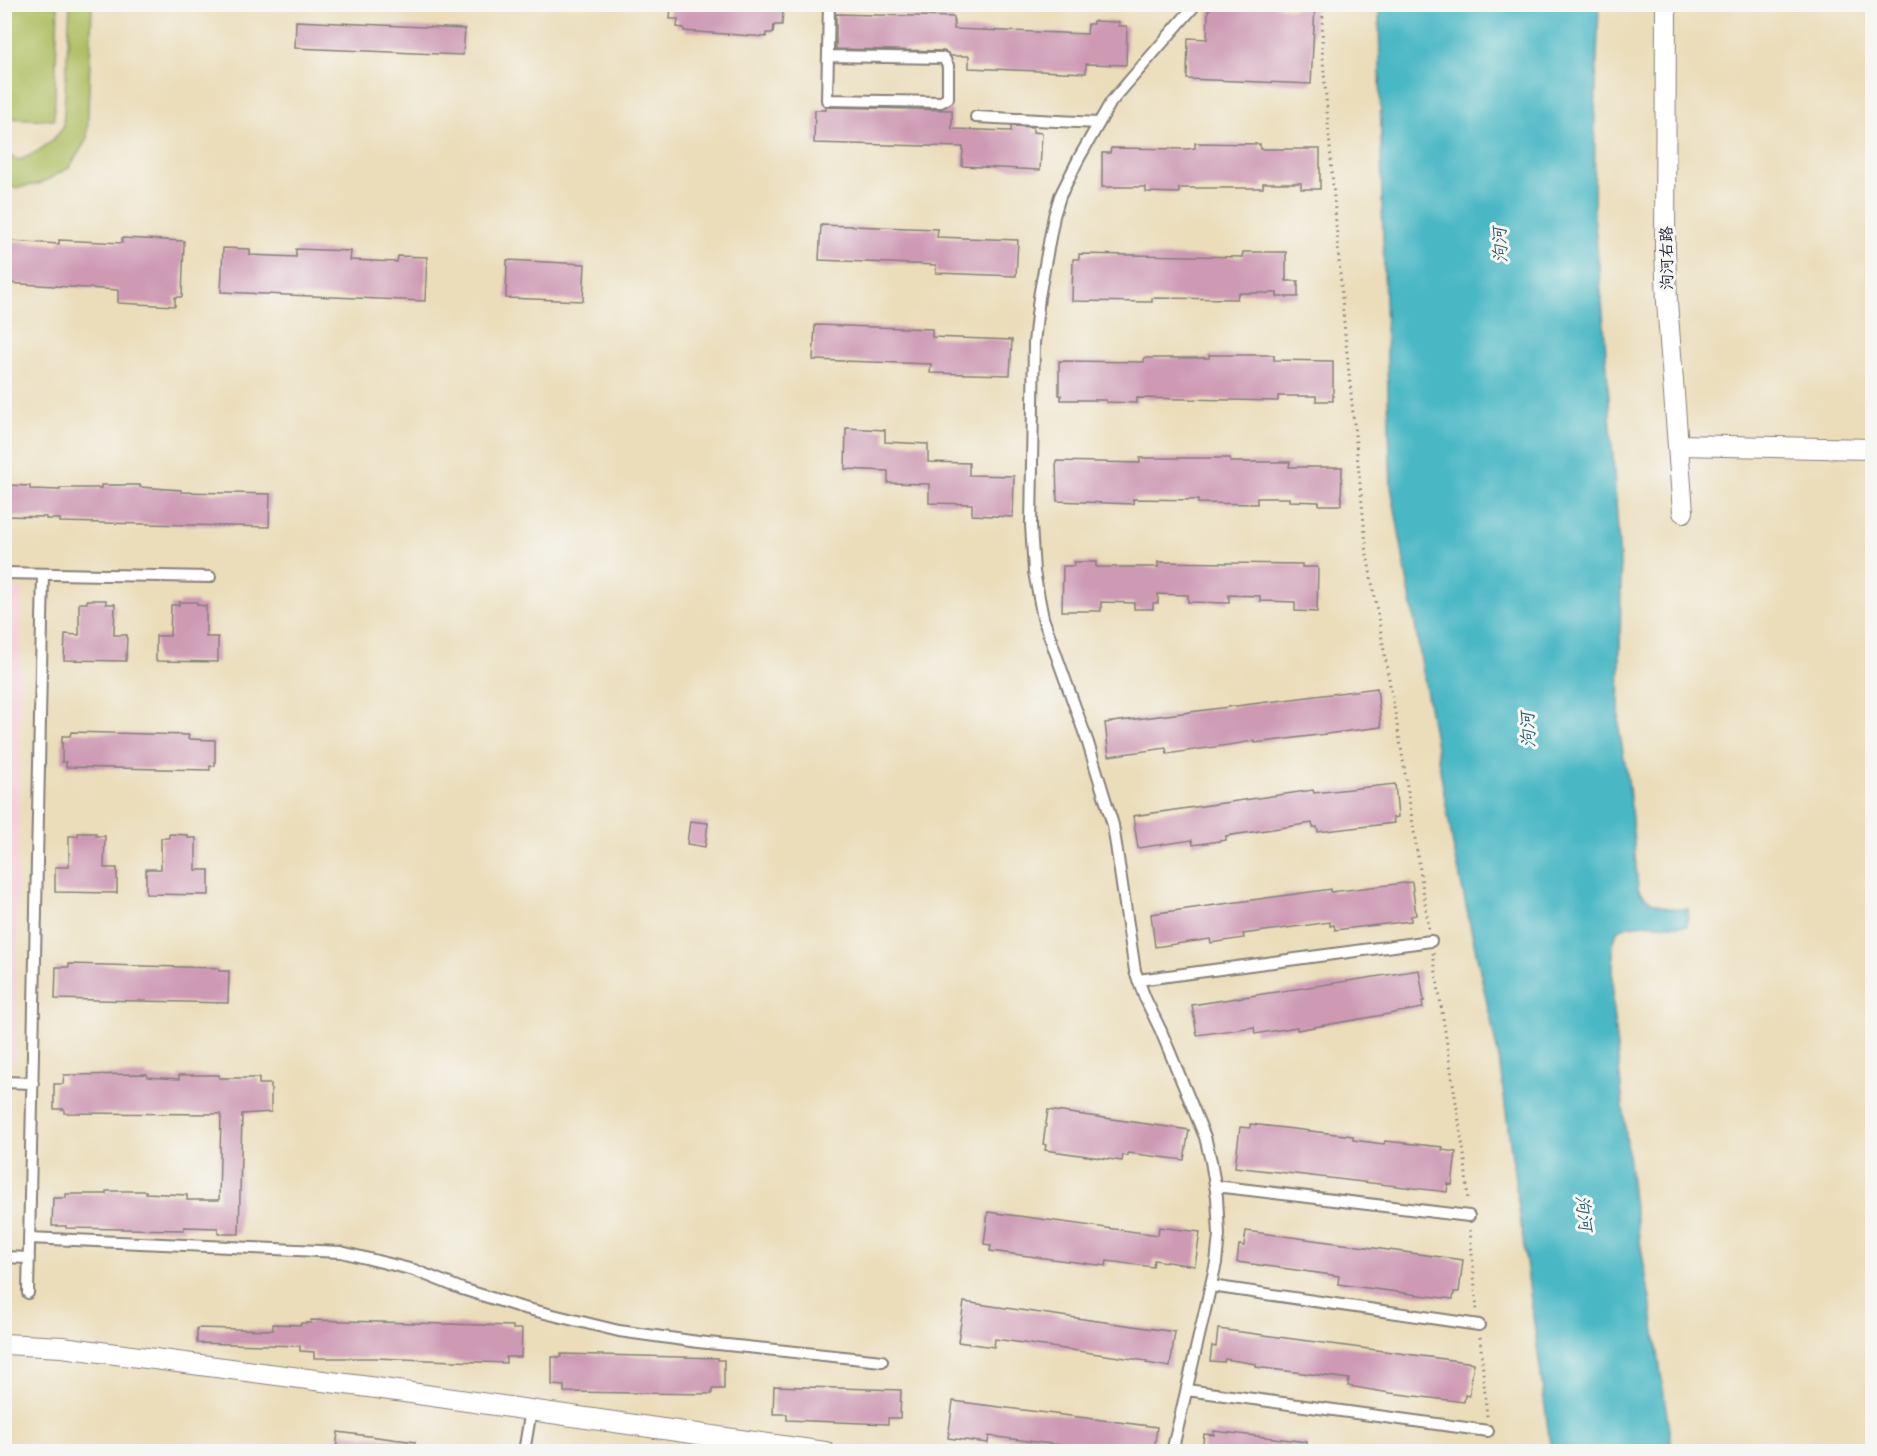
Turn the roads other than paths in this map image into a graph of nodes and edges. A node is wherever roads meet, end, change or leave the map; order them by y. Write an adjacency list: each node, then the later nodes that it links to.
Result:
1 (829, 4): 4 (lane)
2 (1196, 4): 6 (lane)
3 (1666, 4): 7 (street, 泃河右路)
4 (828, 56): 4 (lane)
5 (976, 117): 6 (lane)
6 (1098, 123): 14 (lane)
7 (1678, 445): 8 (street); 9 (street, 泃河右路)
8 (1872, 449)
9 (1683, 512)
10 (4, 573): 11 (lane)
11 (43, 574): 12 (lane); 16 (lane)
12 (210, 577)
13 (1431, 941): 14 (lane)
14 (1138, 980): 17 (lane)
15 (4, 1082): 16 (lane)
16 (33, 1083): 19 (lane)
17 (1215, 1186): 18 (lane); 22 (lane)
18 (1469, 1216)
19 (29, 1238): 21 (lane); 26 (lane)
20 (4, 1257): 21 (lane)
21 (29, 1258): 23 (lane)
22 (1211, 1286): 24 (lane); 27 (lane)
23 (28, 1293)
24 (1479, 1324)
25 (4, 1344): 28 (street)
26 (882, 1361)
27 (1187, 1390): 29 (lane); 32 (lane)
28 (531, 1410): 30 (lane); 31 (street)
29 (1488, 1431)
30 (524, 1452)
31 (825, 1452)
32 (1172, 1452)

